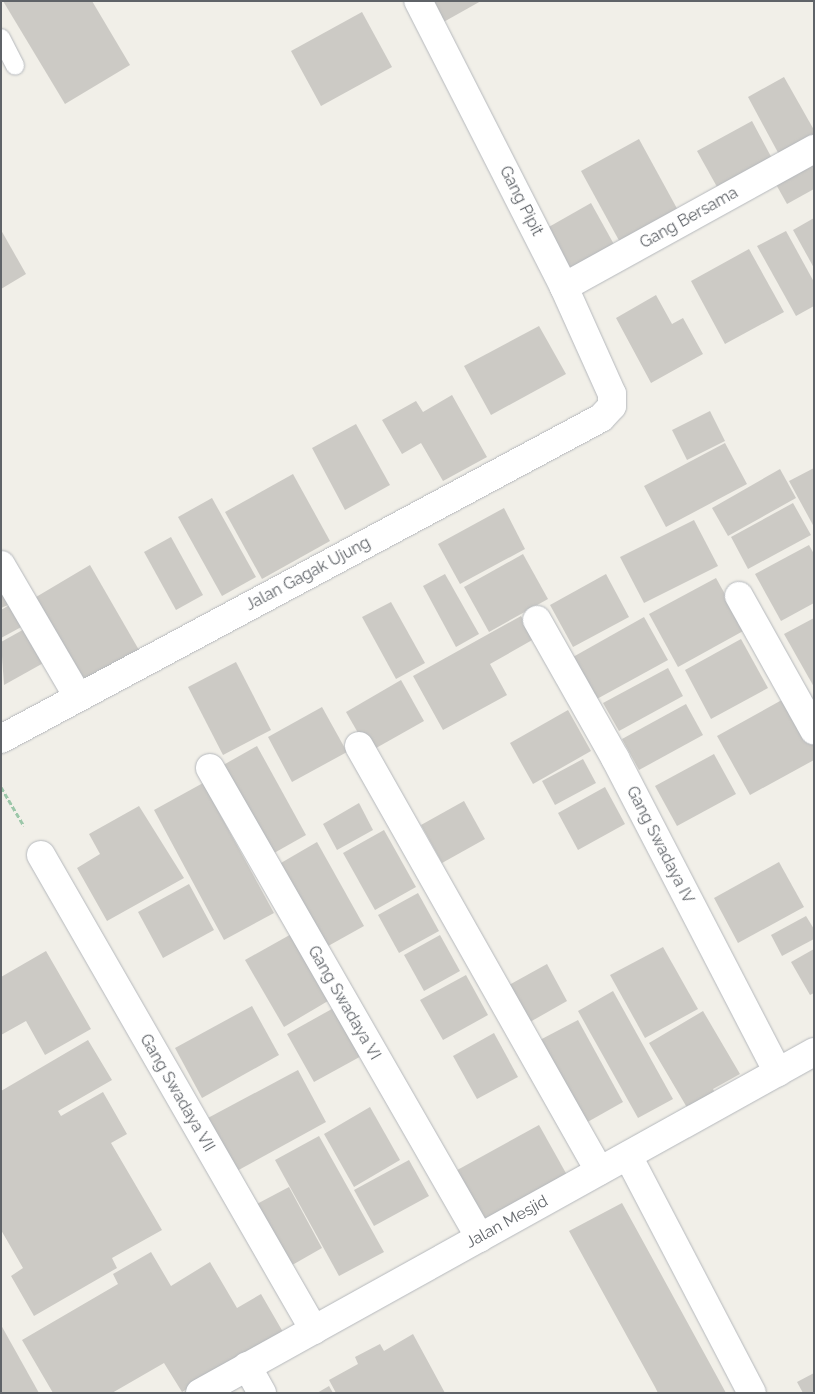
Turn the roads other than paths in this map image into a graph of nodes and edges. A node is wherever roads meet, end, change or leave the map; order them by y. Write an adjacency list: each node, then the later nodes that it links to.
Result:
1 (418, 1): 5 (street, Gang Pipit)
2 (1, 38): 3 (lane)
3 (15, 66)
4 (814, 149): 5 (street, Gang Bersama)
5 (564, 287): 6 (street, Gang Pipit)
6 (612, 406): 10 (street, Jalan Gagak Ujung)
7 (1, 565): 10 (street)
8 (738, 596): 11 (street)
9 (537, 620): 17 (street, Gang Swadaya IV)
10 (78, 697): 12 (street, Jalan Gagak Ujung)
11 (814, 730)
12 (1, 739)
13 (359, 746): 19 (street)
14 (210, 768): 20 (street, Gang Swadaya VI)
15 (41, 855): 21 (street, Gang Swadaya VII)
16 (814, 1052): 17 (street, Jalan Mesjid)
17 (778, 1072): 18 (street, Jalan Mesjid)
18 (628, 1156): 19 (street, Jalan Mesjid); 25 (street)
19 (599, 1171): 20 (street, Jalan Mesjid)
20 (480, 1238): 21 (street, Jalan Mesjid)
21 (314, 1330): 22 (street, Jalan Mesjid)
22 (248, 1366): 23 (street, Jalan Mesjid); 24 (street)
23 (200, 1393)
24 (262, 1393)
25 (752, 1393)

